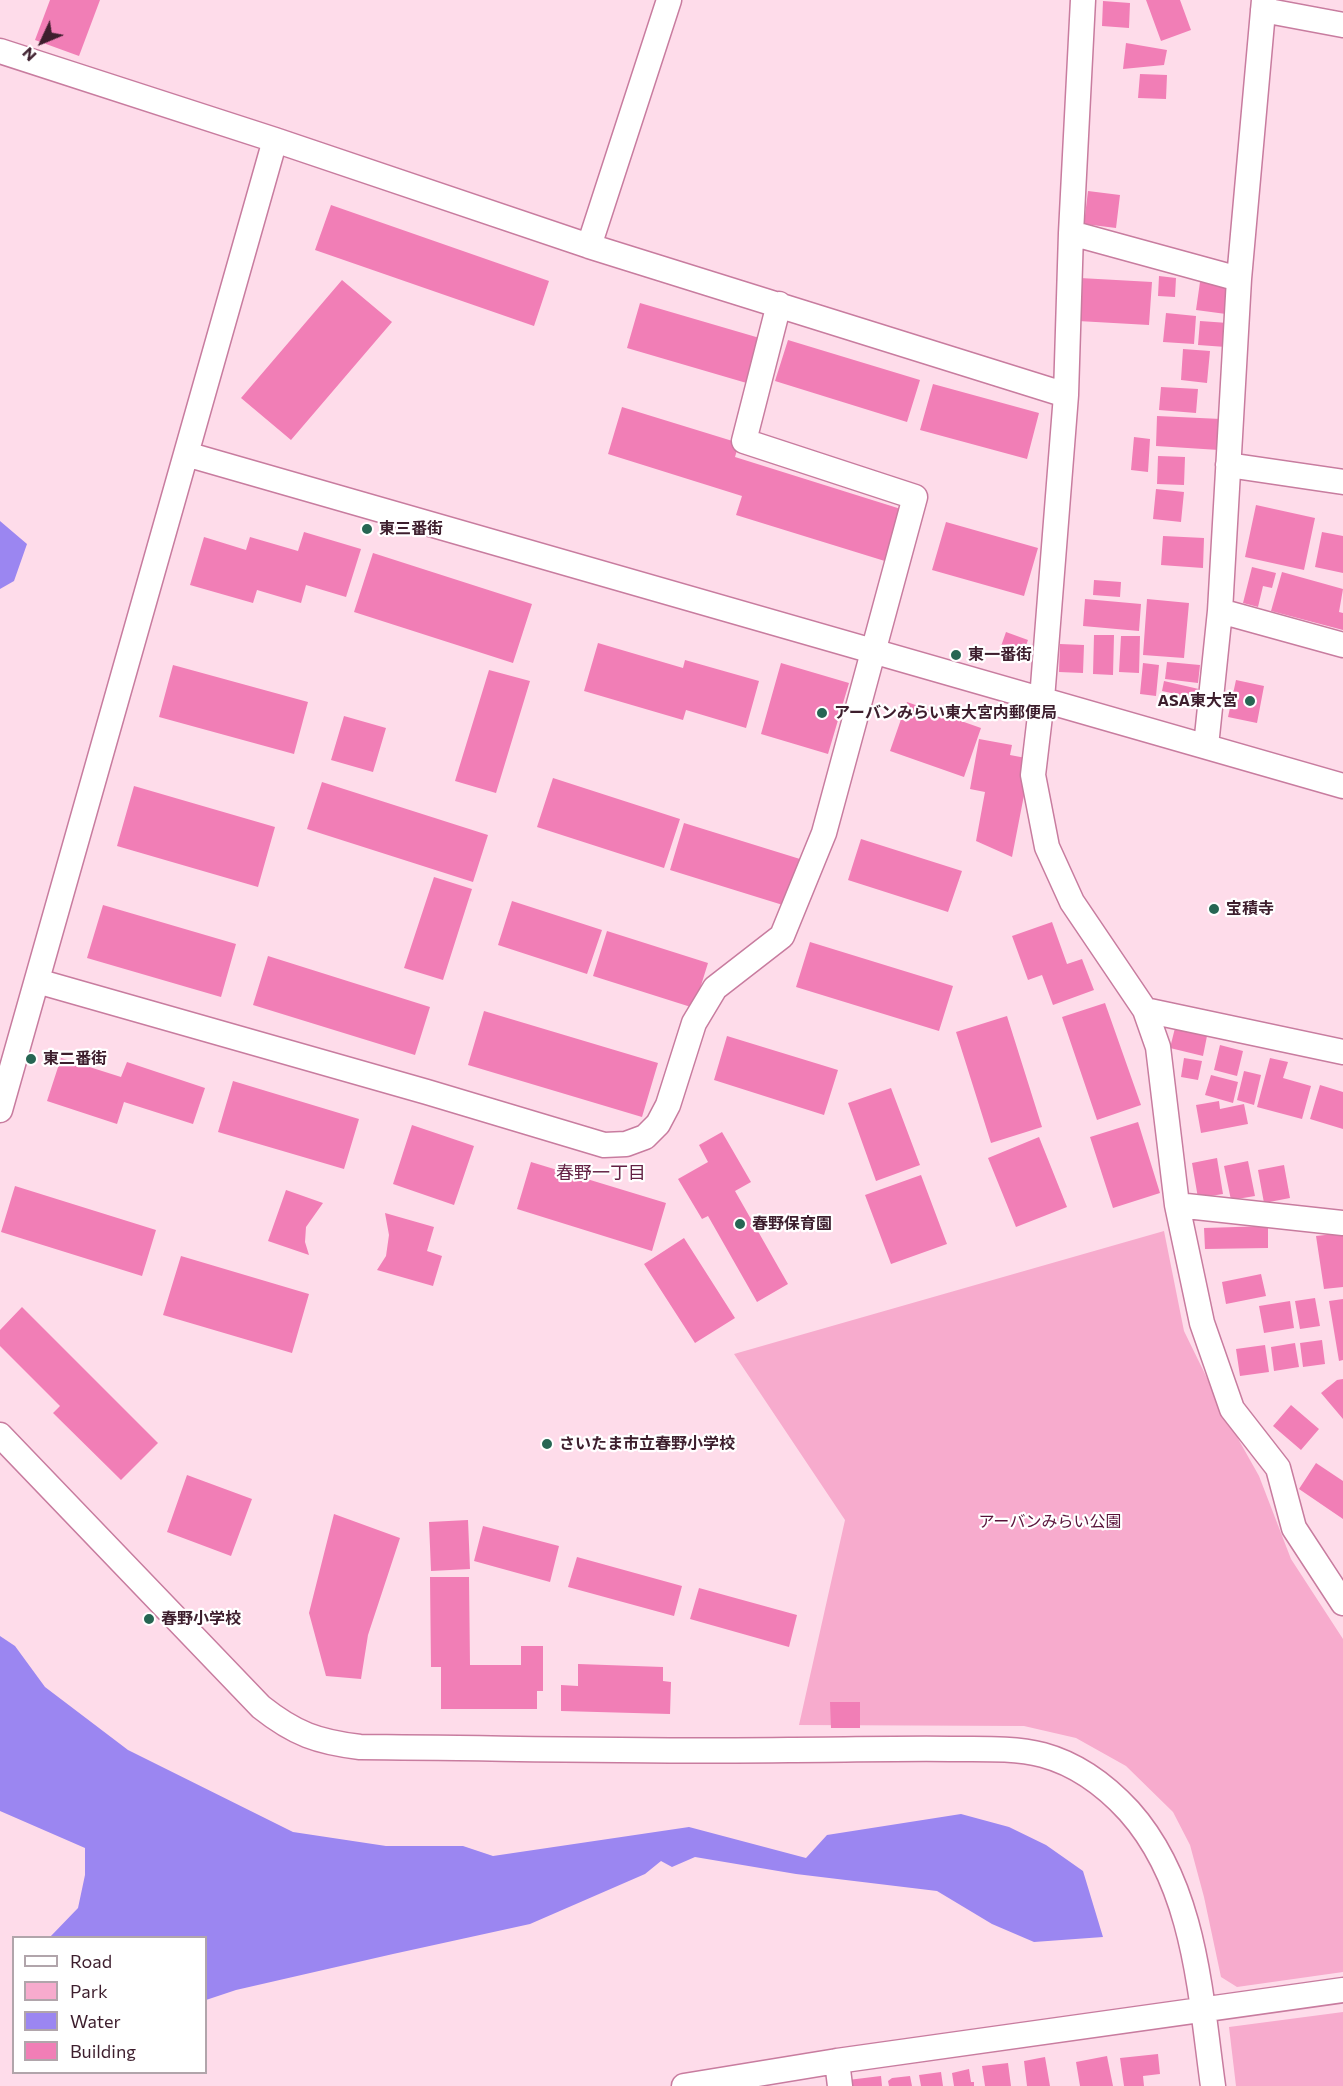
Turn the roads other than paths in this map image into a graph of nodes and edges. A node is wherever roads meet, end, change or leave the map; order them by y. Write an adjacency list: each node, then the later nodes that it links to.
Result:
1 (669, 0): 8 (street)
2 (1083, 0): 7 (street)
3 (1263, 5): 4 (street); 9 (street)
4 (1343, 25)
5 (2, 52): 6 (street)
6 (275, 140): 8 (street); 12 (street)
7 (1071, 233): 9 (street); 11 (street)
8 (589, 246): 10 (street)
9 (1239, 279): 13 (street)
10 (779, 304): 11 (street); 17 (street)
11 (1066, 395): 18 (street)
12 (186, 454): 17 (street); 21 (street)
13 (1228, 465): 14 (street); 15 (street)
14 (1343, 482)
15 (1220, 611): 16 (street); 19 (street)
16 (1343, 645)
17 (873, 651): 18 (street); 21 (street)
18 (1042, 699): 19 (street); 22 (street)
19 (1206, 746): 20 (street)
20 (1343, 786)
21 (38, 981): 24 (street)
22 (1144, 1010): 23 (street); 25 (street)
23 (1343, 1052)
24 (0, 1110)
25 (1177, 1205): 26 (street); 28 (street)
26 (1343, 1223)
27 (0, 1435): 30 (street)
28 (1341, 1593)
29 (1343, 1989): 30 (street)
30 (1203, 2011): 31 (street); 34 (street)
31 (837, 2061): 32 (street); 33 (street)
32 (684, 2086)
33 (840, 2086)
34 (1213, 2086)

